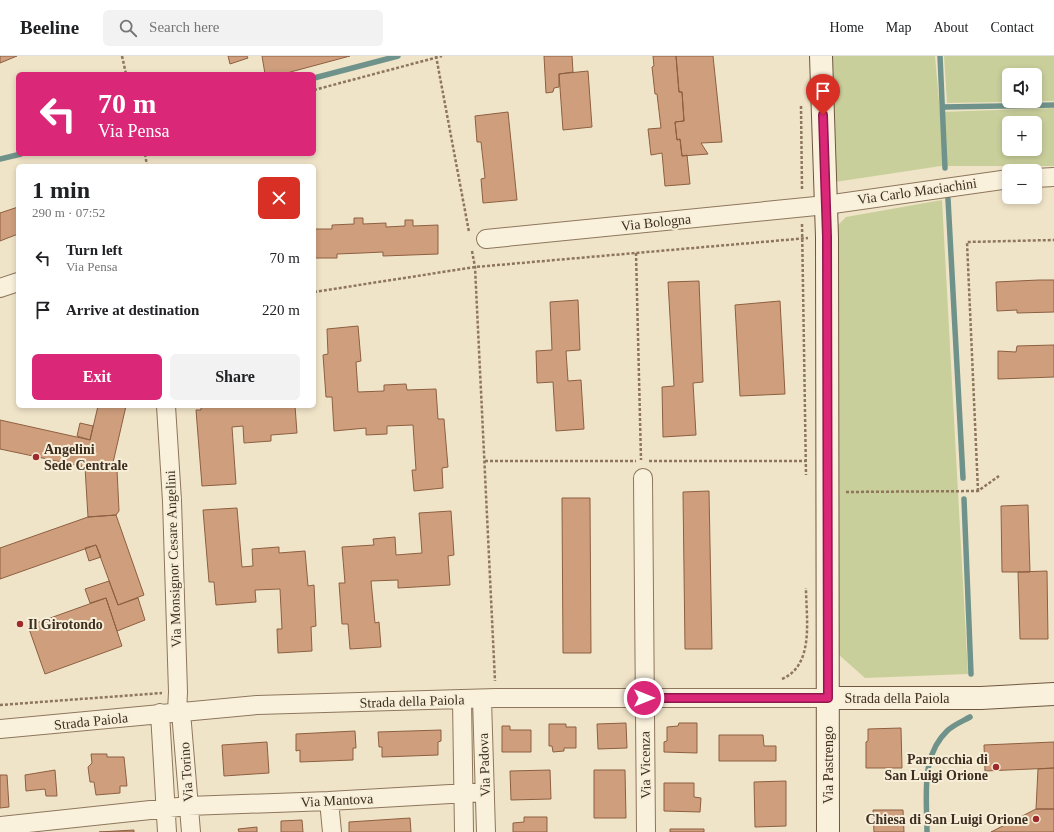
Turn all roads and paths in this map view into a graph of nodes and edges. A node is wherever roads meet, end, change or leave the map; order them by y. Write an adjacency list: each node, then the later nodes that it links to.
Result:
1 (122, 56): 5 (path)
2 (442, 56): 4 (path)
3 (821, 56): 11 (street, Via Pastrengo)
4 (436, 57): 6 (path); 15 (path)
5 (126, 72)
6 (316, 89)
7 (801, 103): 12 (path)
8 (1054, 177): 9 (street)
9 (1042, 178)
10 (1002, 180): 11 (street, Via Carlo Maciachini)
11 (826, 204): 12 (street, Via Bologna); 13 (street, Via Pastrengo)
12 (802, 207): 14 (path); 15 (street, Via Bologna)
13 (827, 237): 14 (path); 27 (street, Via Pastrengo)
14 (803, 238): 17 (path); 23 (path)
15 (475, 240): 18 (path)
16 (1054, 240): 26 (path)
17 (636, 253): 18 (path); 25 (path)
18 (475, 268): 21 (path); 30 (path)
19 (16, 283): 20 (street)
20 (0, 288)
21 (316, 292)
22 (166, 408): 31 (street, Via Monsignor Cesare Angelini)
23 (806, 476)
24 (999, 476): 26 (path)
25 (643, 478): 33 (street)
26 (978, 491): 27 (path)
27 (829, 492): 34 (street, Via Pastrengo)
28 (806, 585): 29 (path)
29 (776, 682)
30 (485, 691): 33 (street, Strada della Paiola); 35 (street, Strada della Paiola); 39 (street, Via Padova)
31 (178, 692): 36 (path); 37 (street, Via Monsignor Cesare Angelini)
32 (1054, 694): 34 (street, Strada della Paiola)
33 (644, 698): 34 (street, Strada della Paiola); 50 (street, Via Vicenza)
34 (828, 698): 51 (street, Via Pastrengo)
35 (462, 699): 37 (street, Strada della Paiola); 40 (street, Via Padova)
36 (0, 706)
37 (173, 712): 38 (street, Strada Paiola); 42 (street, Via Torino); 43 (street, Via Torino)
38 (0, 729)
39 (485, 792): 40 (street, Via Mantova); 49 (street, Via Padova)
40 (464, 794): 41 (street, Via Mantova); 48 (street, Via Padova)
41 (329, 801): 42 (street, Via Mantova); 47 (street)
42 (188, 806): 43 (street, Via Mantova); 46 (street, Via Torino)
43 (166, 810): 44 (street); 45 (street, Via Torino)
44 (6, 828)
45 (167, 832)
46 (190, 832)
47 (332, 832)
48 (464, 832)
49 (486, 832)
50 (646, 832)
51 (828, 832)

